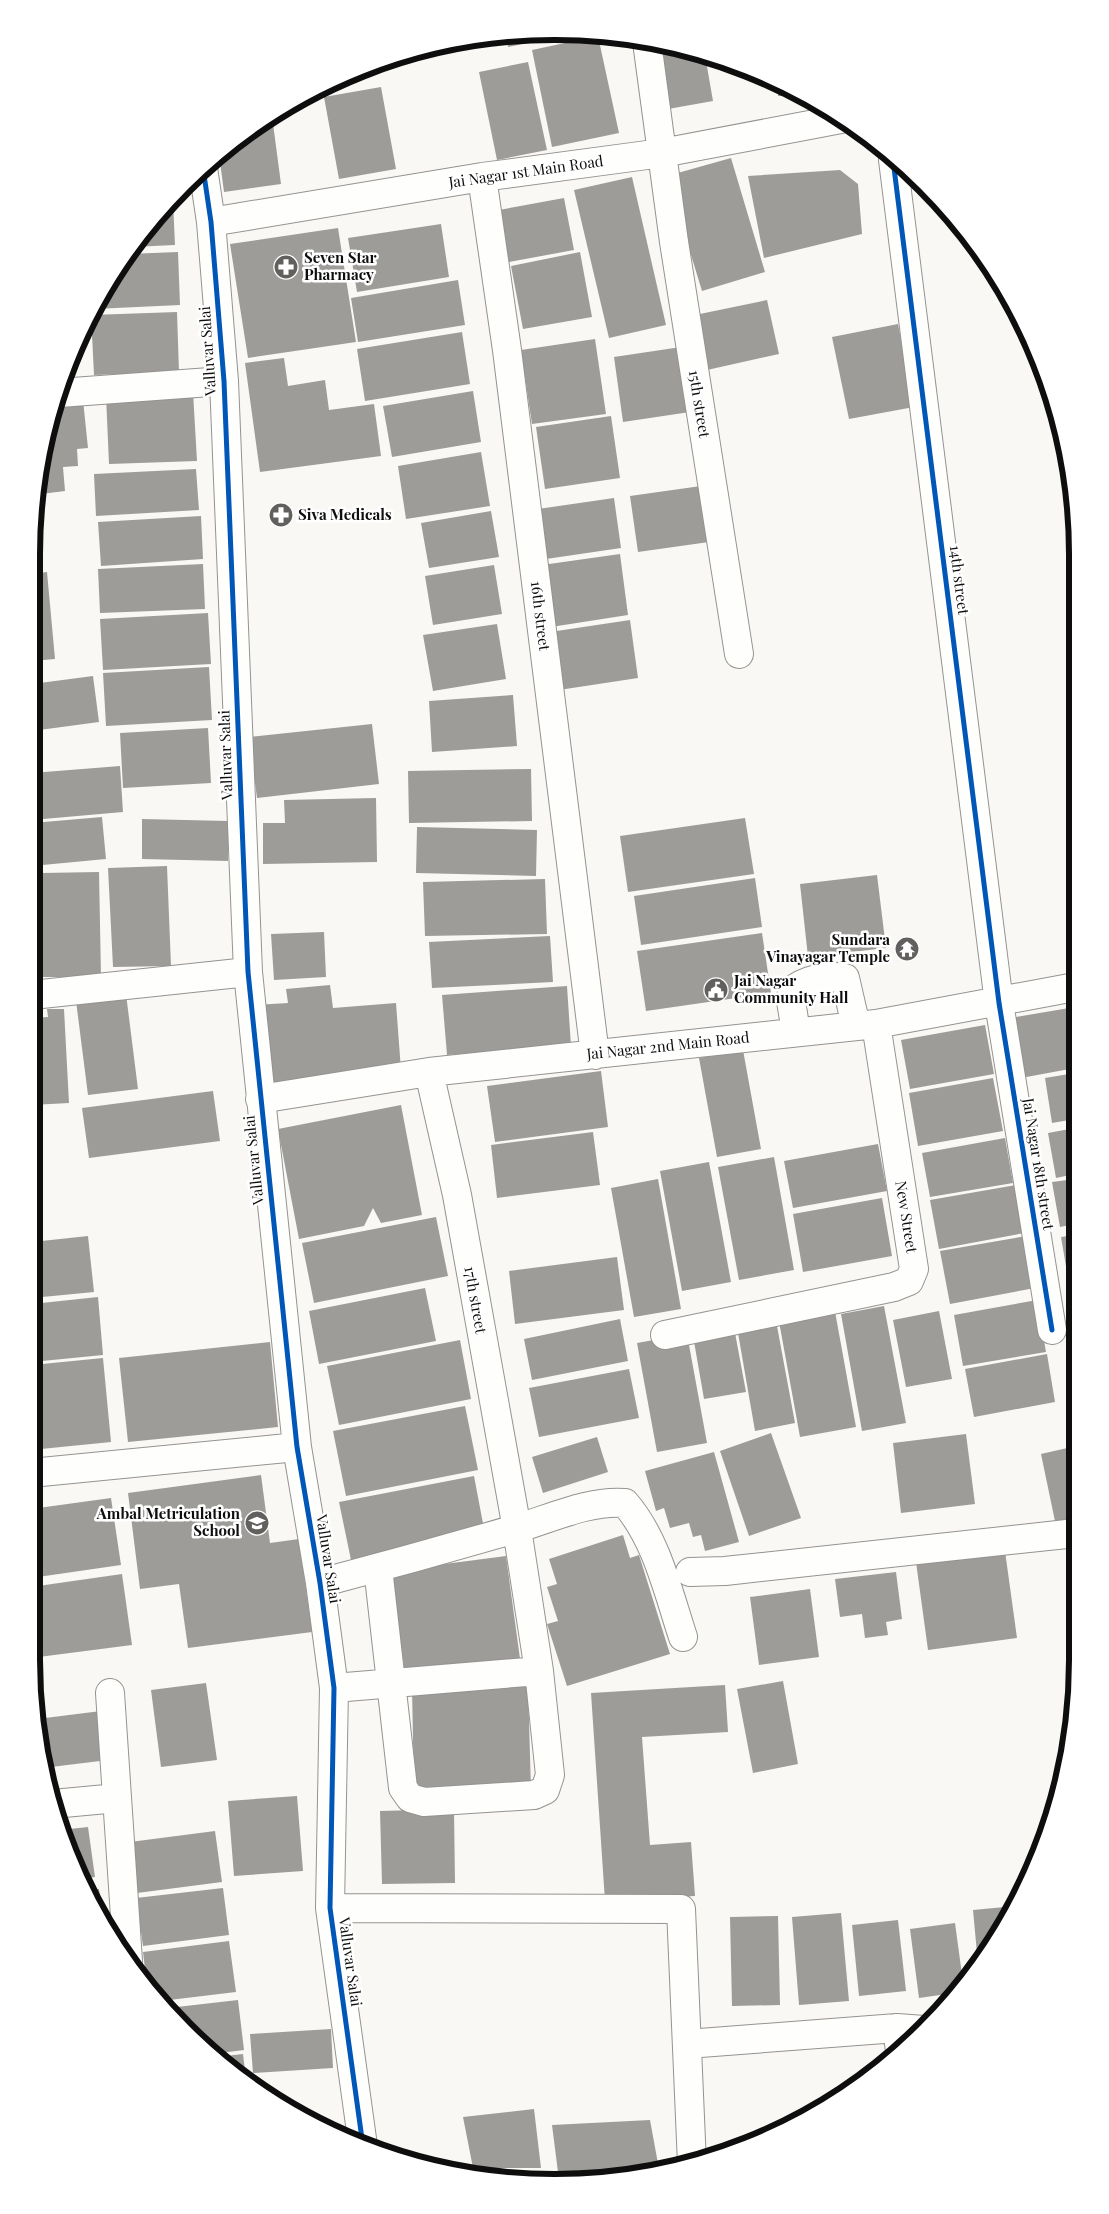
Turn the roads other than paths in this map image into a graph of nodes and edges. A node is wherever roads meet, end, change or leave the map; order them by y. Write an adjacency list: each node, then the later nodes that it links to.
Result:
1 (648, 49): 3 (street, 15th street)
2 (832, 122): 3 (street, Jai Nagar 1st Main Road)
3 (662, 154): 5 (street, Jai Nagar 1st Main Road); 10 (street, 15th street)
4 (894, 168): 14 (street, 14th street)
5 (482, 177): 7 (street, Jai Nagar 1st Main Road); 17 (street, 16th street)
6 (204, 178): 7 (street, Valluvar Salai)
7 (211, 222): 8 (street, Valluvar Salai)
8 (224, 381): 9 (street); 11 (street, Valluvar Salai)
9 (66, 392)
10 (739, 654)
11 (248, 972): 13 (street); 19 (street, Valluvar Salai)
12 (1069, 988): 14 (street, Jai Nagar 2nd Main Road)
13 (40, 993)
14 (999, 1003): 15 (street, Jai Nagar 2nd Main Road); 20 (street, Jai Nagar 18th street)
15 (866, 1025): 16 (street, Jai Nagar 2nd Main Road); 16 (street); 21 (street, New Street)
16 (796, 1032): 17 (street, Jai Nagar 2nd Main Road)
17 (595, 1055): 18 (street, Jai Nagar 2nd Main Road)
18 (429, 1072): 19 (street, Jai Nagar 2nd Main Road); 24 (street, 17th street)
19 (260, 1099): 22 (street, Valluvar Salai)
20 (1052, 1330)
21 (665, 1335)
22 (297, 1447): 23 (street); 28 (street, Valluvar Salai)
23 (40, 1472)
24 (517, 1529): 26 (street); 29 (street); 30 (street, 17th street)
25 (1069, 1534): 27 (street)
26 (378, 1568): 28 (street); 31 (street, 17th street)
27 (690, 1572)
28 (320, 1584): 32 (street, Valluvar Salai)
29 (683, 1637)
30 (539, 1671): 31 (street); 31 (street, 17th street)
31 (391, 1684): 32 (street)
32 (334, 1688): 36 (street, Valluvar Salai)
33 (110, 1693): 34 (street)
34 (117, 1798): 35 (street); 37 (street)
35 (61, 1803)
36 (330, 1908): 39 (street); 40 (street, Valluvar Salai)
37 (127, 1945)
38 (898, 2039): 39 (street)
39 (687, 2044): 41 (street)
40 (362, 2136)
41 (692, 2155)

